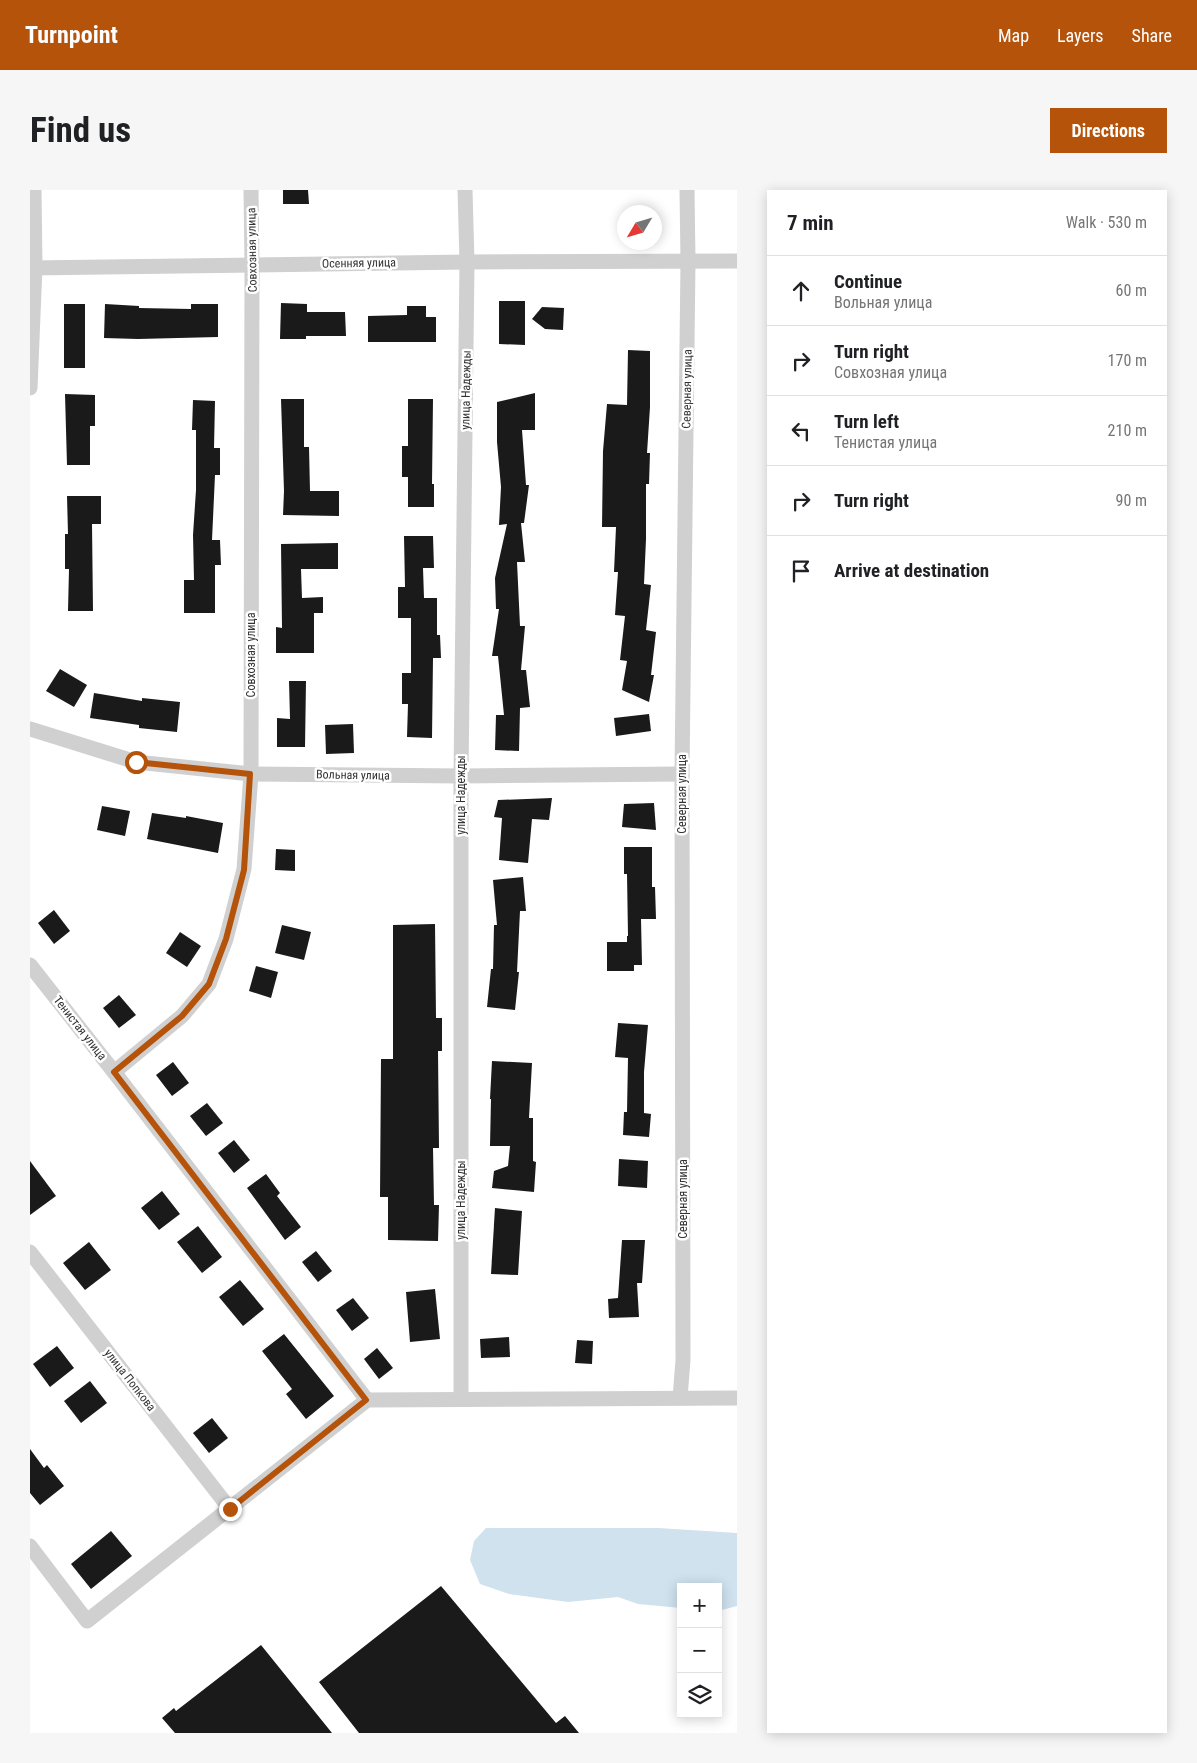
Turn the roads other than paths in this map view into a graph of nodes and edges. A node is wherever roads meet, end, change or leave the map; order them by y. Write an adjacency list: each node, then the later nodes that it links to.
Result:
1 (34, 190): 9 (street)
2 (250, 190): 8 (street, Совхозная улица)
3 (465, 190): 7 (street, улица Надежды)
4 (687, 190): 5 (street, Северная улица)
5 (688, 261): 6 (street, Осенняя улица); 7 (street, Осенняя улица); 13 (street, Северная улица)
6 (737, 261)
7 (467, 262): 8 (street, Осенняя улица); 14 (street, улица Надежды)
8 (252, 265): 9 (street, Осенняя улица); 12 (street, Совхозная улица)
9 (33, 268): 10 (street)
10 (30, 388)
11 (30, 729): 12 (street, Вольная улица)
12 (250, 774): 14 (street, Вольная улица); 16 (street, Совхозная улица)
13 (682, 774): 14 (street, Вольная улица); 18 (street, Северная улица)
14 (461, 776): 20 (street, улица Надежды)
15 (30, 965): 16 (street, Тенистая улица)
16 (114, 1072): 21 (street, Тенистая улица)
17 (30, 1252): 22 (street, улица Попкова)
18 (680, 1398): 19 (street); 20 (street)
19 (737, 1398)
20 (461, 1399): 21 (street)
21 (366, 1400): 22 (street)
22 (230, 1509): 23 (street)
23 (30, 1546)

